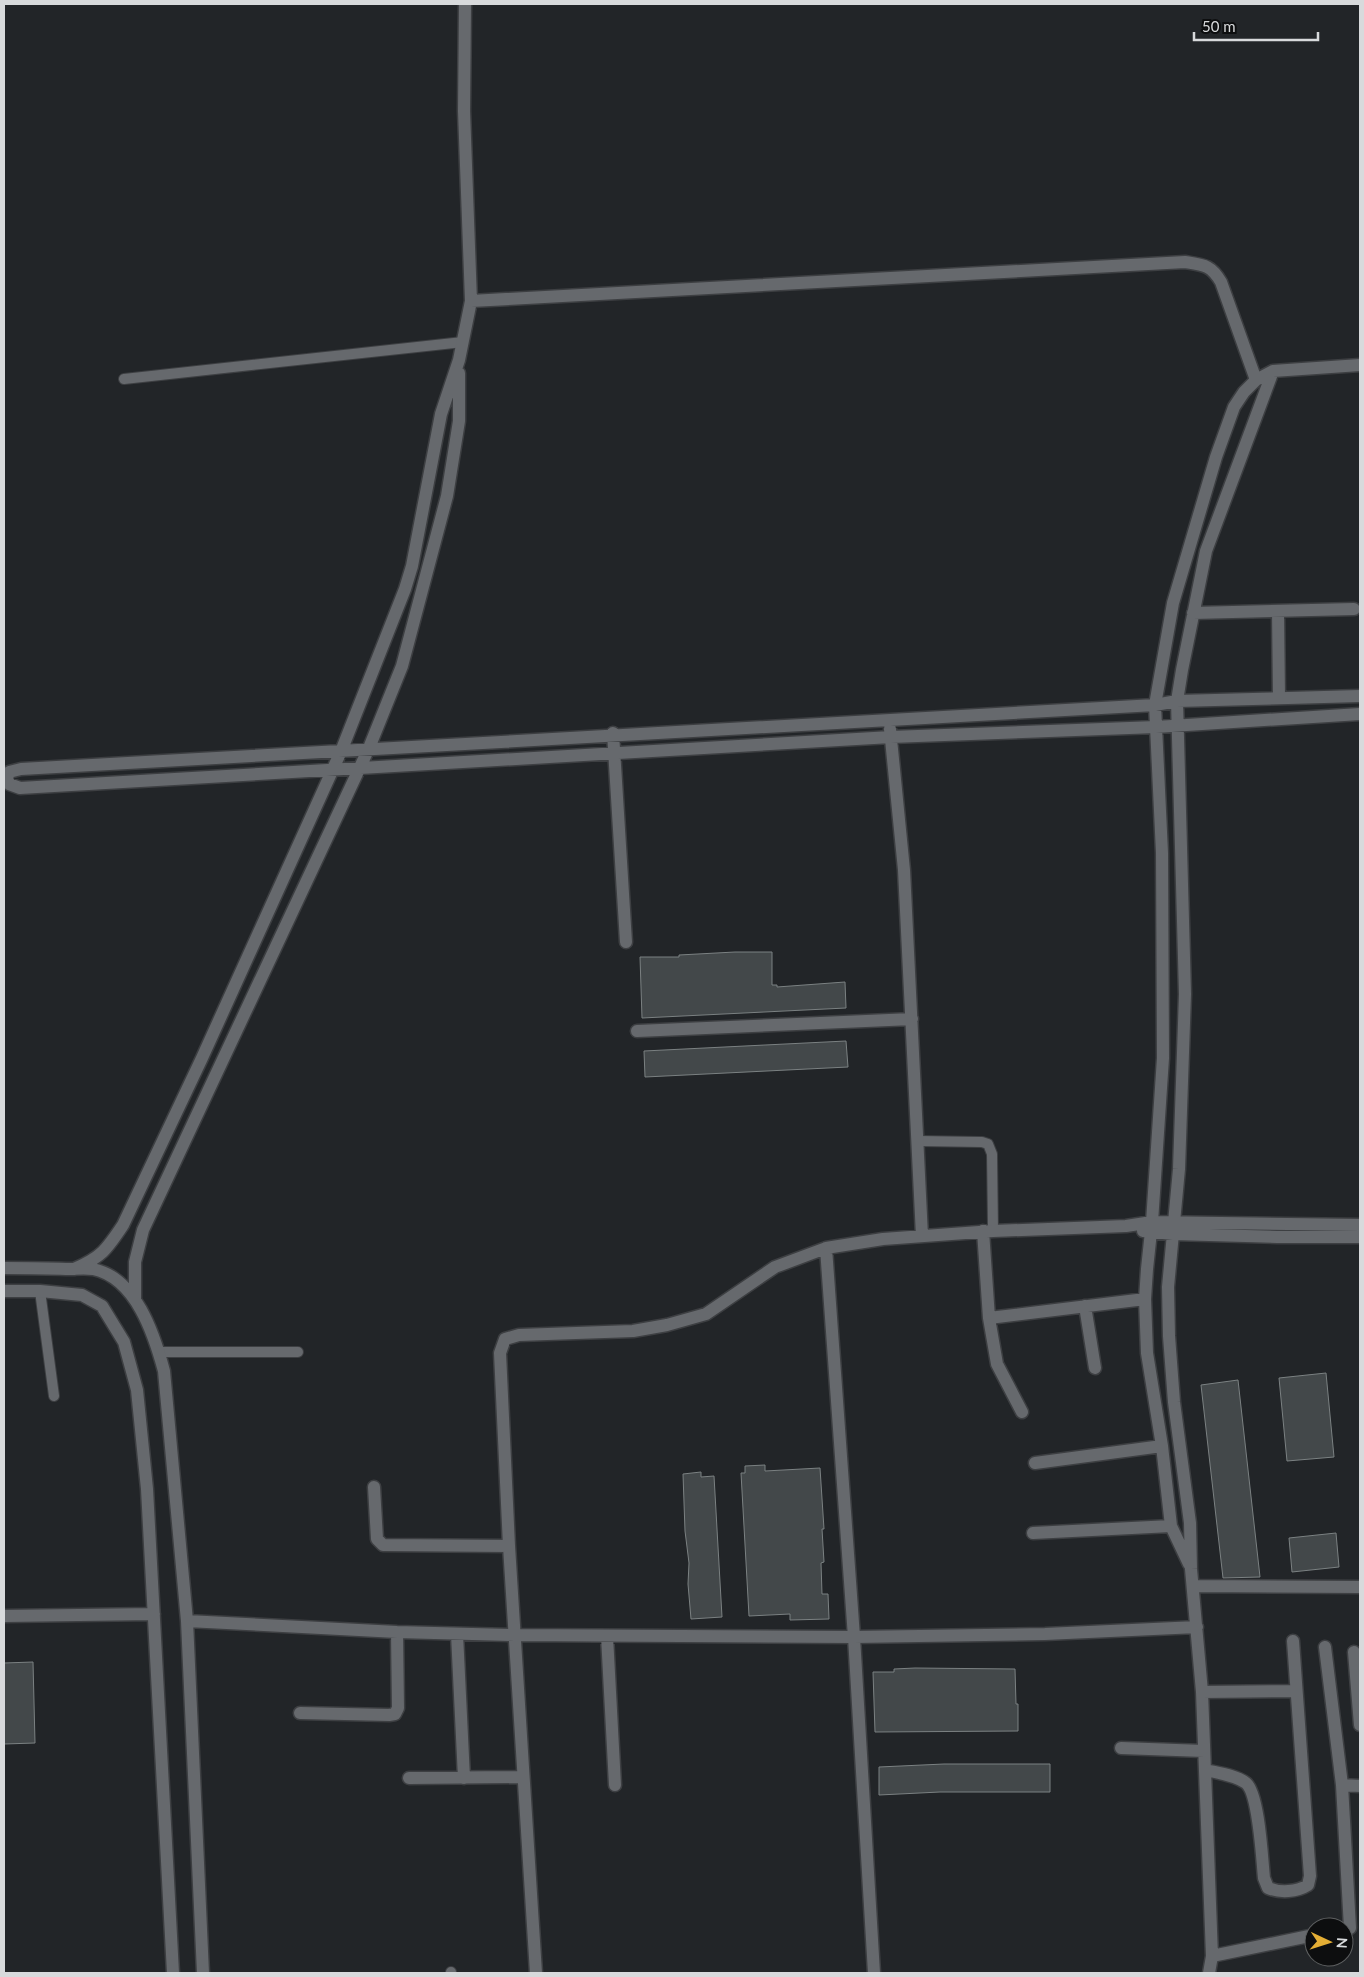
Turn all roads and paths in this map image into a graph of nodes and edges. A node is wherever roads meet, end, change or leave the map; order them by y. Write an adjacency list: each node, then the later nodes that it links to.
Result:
1 (465, 4): 2 (street)
2 (471, 301): 3 (street); 8 (street)
3 (463, 342): 4 (street); 7 (lane)
4 (459, 360): 22 (street); 23 (street)
5 (1360, 365): 6 (street)
6 (1273, 372): 8 (street); 11 (street)
7 (124, 379)
8 (1256, 380): 15 (street)
9 (1354, 609): 10 (street)
10 (1278, 611): 11 (street); 13 (street)
11 (1193, 613): 14 (street)
12 (1360, 696): 13 (street)
13 (1279, 698): 14 (street)
14 (1178, 701): 15 (street); 18 (street)
15 (1155, 705): 17 (street); 19 (street)
16 (1360, 714): 18 (street)
17 (889, 719): 20 (street); 21 (street)
18 (1178, 724): 19 (street); 33 (street)
19 (1156, 727): 21 (street); 32 (street)
20 (613, 733): 22 (street); 24 (street)
21 (891, 737): 24 (street); 28 (street)
22 (369, 748): 23 (street); 25 (street)
23 (342, 749): 26 (street); 26 (street)
24 (614, 753): 25 (street); 27 (street)
25 (359, 769): 26 (street); 42 (street)
26 (333, 770): 39 (street)
27 (626, 942)
28 (912, 1018): 29 (street); 30 (street)
29 (637, 1031)
30 (918, 1141): 34 (lane); 35 (street)
31 (1360, 1225): 33 (street)
32 (1151, 1228): 33 (street); 34 (street); 43 (street)
33 (1174, 1228): 36 (street); 57 (street)
34 (988, 1231): 35 (street); 45 (street)
35 (922, 1236): 37 (street)
36 (1360, 1237)
37 (826, 1248): 56 (street); 68 (street)
38 (4, 1268): 39 (street)
39 (74, 1269): 42 (street)
40 (4, 1291): 41 (street)
41 (40, 1291): 49 (lane); 60 (street)
42 (135, 1299): 46 (street)
43 (1145, 1299): 44 (street); 51 (street)
44 (1086, 1306): 45 (street); 48 (street)
45 (990, 1318): 50 (street)
46 (159, 1352): 47 (lane); 62 (street)
47 (298, 1352)
48 (1095, 1368)
49 (54, 1396)
50 (1022, 1412)
51 (1162, 1446): 52 (street); 54 (street)
52 (1035, 1463)
53 (374, 1487): 56 (street)
54 (1171, 1526): 55 (street); 57 (street)
55 (1033, 1533)
56 (509, 1546): 66 (street)
57 (1192, 1568): 58 (street)
58 (1194, 1586): 59 (street); 63 (street)
59 (1360, 1587)
60 (154, 1614): 61 (street); 88 (street)
61 (4, 1616)
62 (187, 1621): 64 (street); 89 (street)
63 (1196, 1627): 68 (street); 73 (street)
64 (397, 1632): 65 (street); 74 (street)
65 (457, 1634): 66 (street); 81 (street)
66 (514, 1635): 67 (street); 79 (street)
67 (607, 1636): 68 (street); 82 (street)
68 (854, 1637): 91 (street)
69 (1293, 1641): 72 (street)
70 (1325, 1647): 83 (street)
71 (1354, 1652): 75 (street)
72 (1296, 1691): 73 (street); 78 (street)
73 (1202, 1692): 77 (street)
74 (300, 1713)
75 (1360, 1725)
76 (1121, 1748): 77 (street)
77 (1204, 1751): 78 (street)
78 (1205, 1770): 87 (street)
79 (523, 1777): 81 (street); 90 (street)
80 (409, 1778): 81 (street)
81 (464, 1778)
82 (616, 1785)
83 (1342, 1785): 84 (street); 85 (street)
84 (1360, 1786)
85 (1350, 1917)
86 (1304, 1938): 87 (street)
87 (1211, 1967)
88 (173, 1973)
89 (203, 1973)
90 (536, 1973)
91 (874, 1973)

